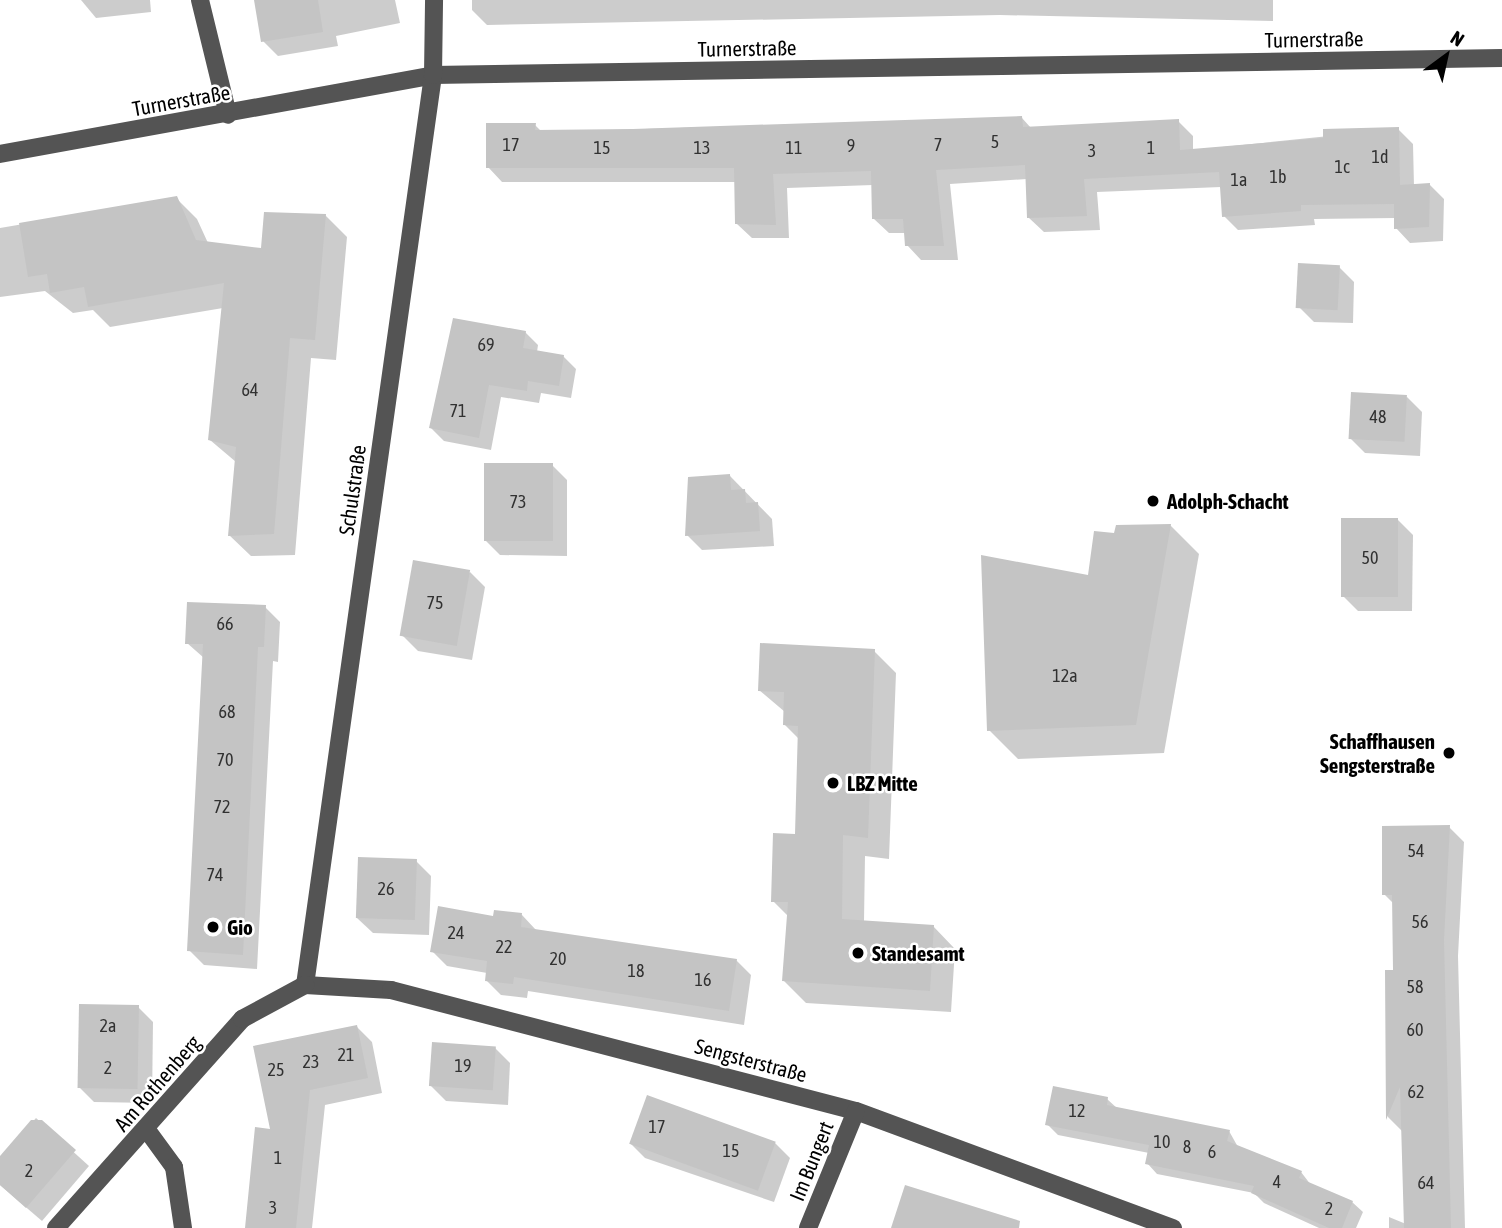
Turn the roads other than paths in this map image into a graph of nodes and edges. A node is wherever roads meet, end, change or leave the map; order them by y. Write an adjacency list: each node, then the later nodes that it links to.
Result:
1 (200, 0): 5 (street)
2 (434, 0): 4 (street, Schulstraße)
3 (1502, 58): 4 (street, Turnerstraße)
4 (433, 75): 5 (street, Turnerstraße); 7 (street, Schulstraße)
5 (228, 115): 6 (street, Turnerstraße)
6 (0, 154)
7 (305, 985): 8 (street, Sengsterstraße); 9 (street, Am Rothenberg)
8 (856, 1111): 12 (street, Im Bungert); 13 (street, Sengsterstraße)
9 (147, 1130): 10 (street, Am Rothenberg); 11 (street)
10 (56, 1228)
11 (183, 1228)
12 (808, 1228)
13 (1173, 1228)

